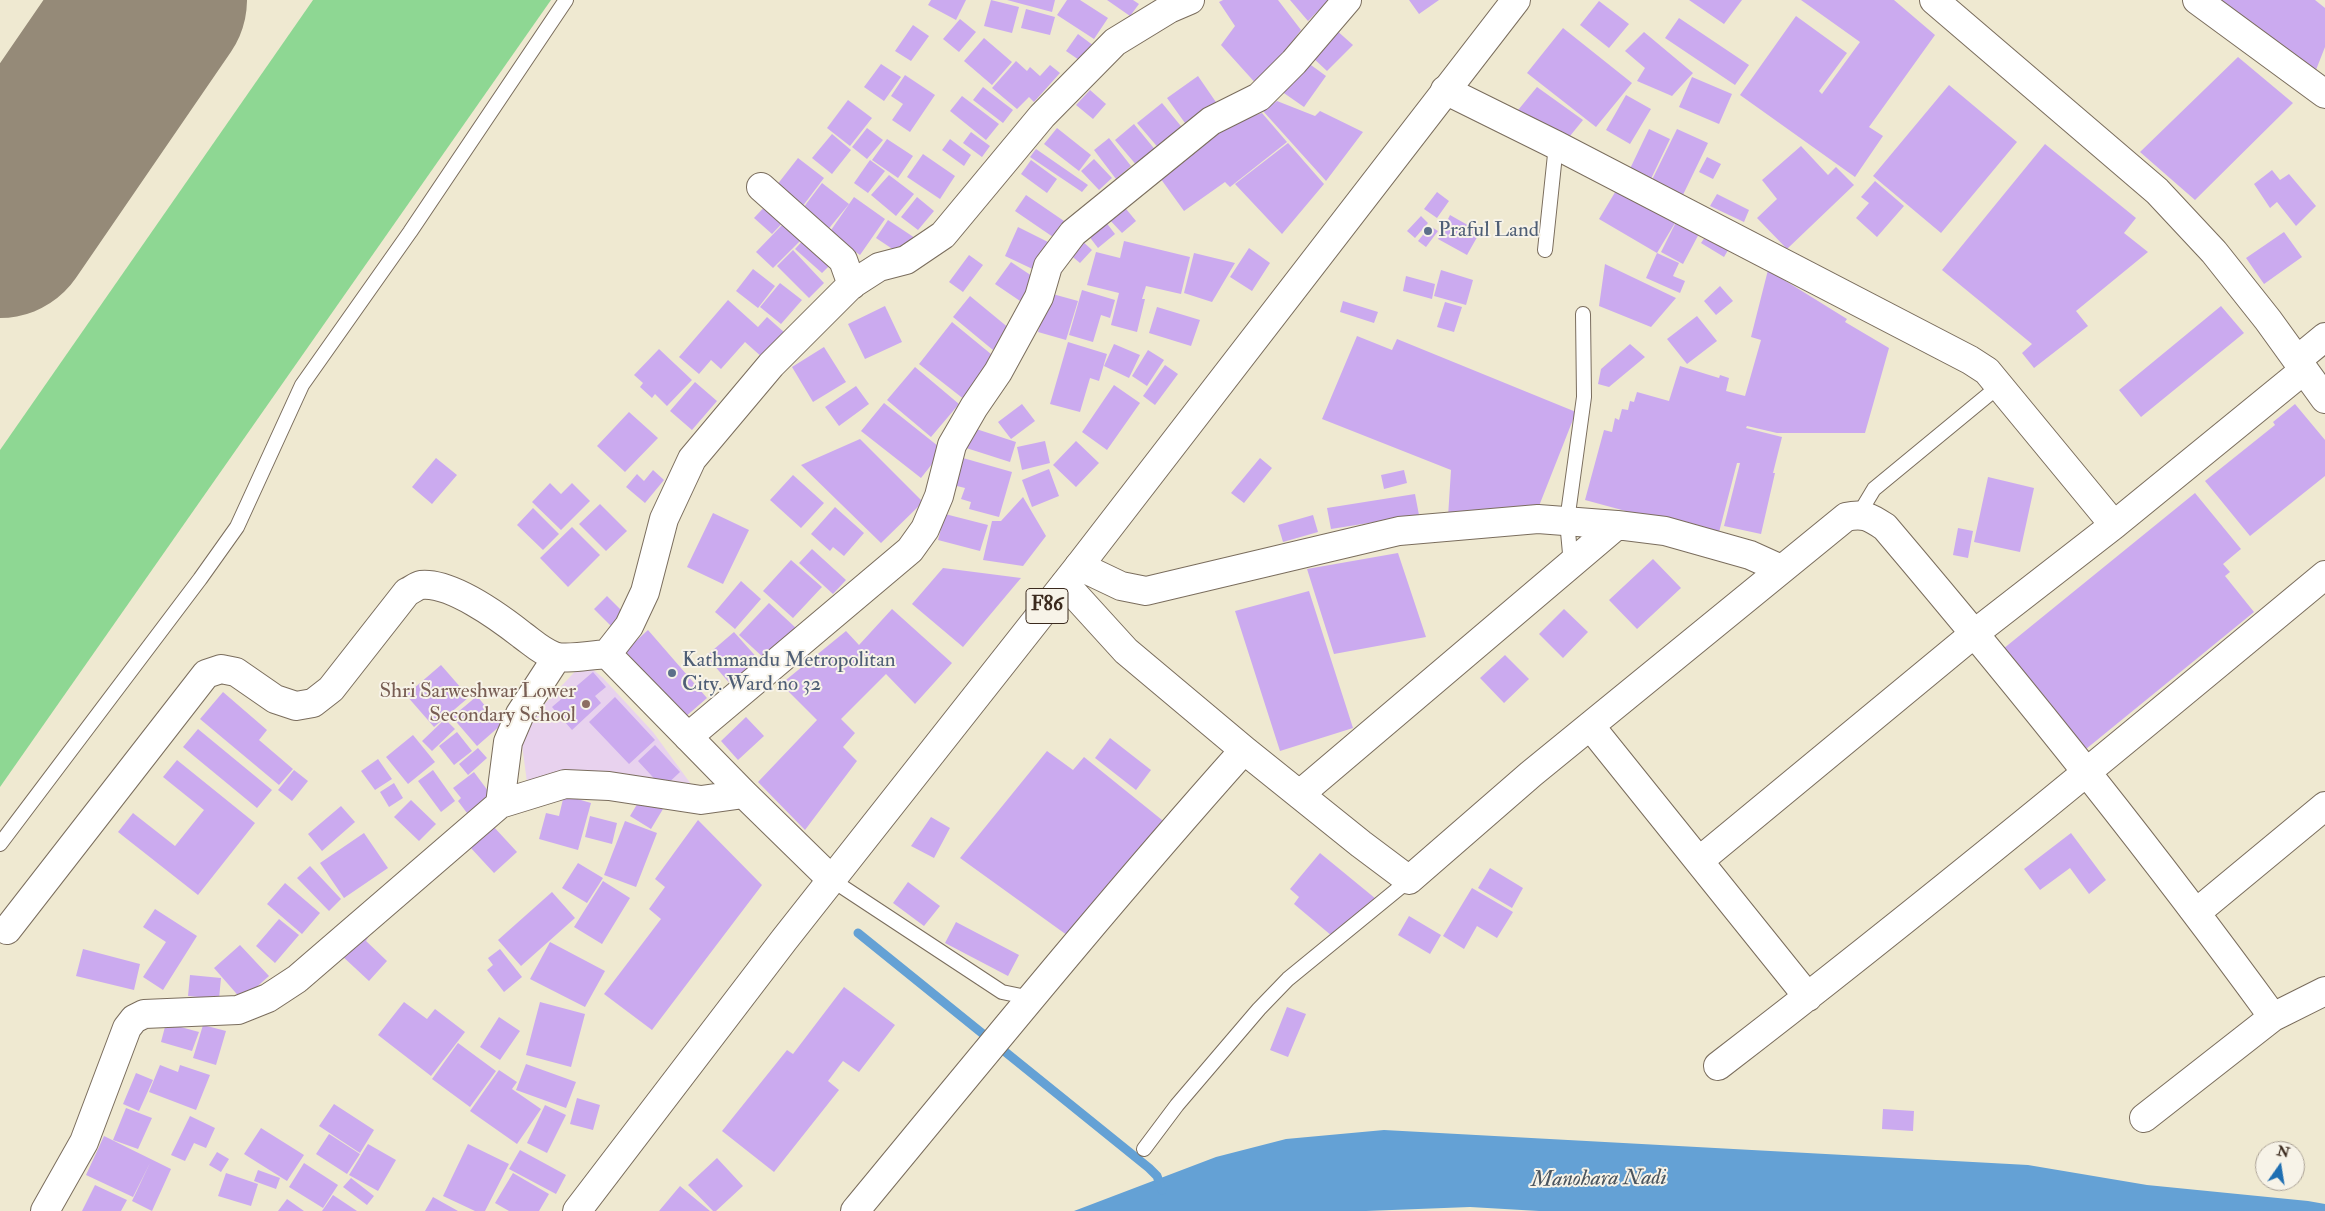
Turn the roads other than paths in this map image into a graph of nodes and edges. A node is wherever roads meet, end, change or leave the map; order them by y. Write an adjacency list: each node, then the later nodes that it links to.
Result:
1 (566, 0): 37 (lane)
2 (1190, 0): 12 (street)
3 (1347, 0): 30 (street)
4 (1516, 0): 7 (street, F86)
5 (1934, 0): 15 (street)
6 (2197, 0): 8 (street)
7 (1445, 90): 9 (street); 24 (street, F86)
8 (2325, 94)
9 (1556, 145): 11 (lane); 16 (street)
10 (761, 187): 12 (street)
11 (1545, 250)
12 (852, 285): 27 (street)
13 (1583, 314): 19 (lane)
14 (2325, 337): 15 (street)
15 (2301, 365): 17 (street); 20 (street)
16 (1999, 386): 18 (lane); 20 (street)
17 (2325, 399)
18 (1859, 514): 23 (street); 26 (street)
19 (1567, 521): 21 (street); 22 (lane); 24 (street)
20 (2114, 524): 26 (street)
21 (1617, 525): 22 (street); 23 (street)
22 (1571, 564): 34 (street)
23 (1781, 569): 29 (street)
24 (1072, 575): 31 (street); 39 (street, F86)
25 (2325, 575): 32 (street)
26 (1975, 633): 32 (street); 38 (street)
27 (607, 654): 28 (street); 30 (street)
28 (557, 657): 35 (street); 42 (street)
29 (1591, 726): 38 (street); 40 (street)
30 (688, 737): 33 (street)
31 (1244, 750): 34 (street); 45 (street)
32 (2087, 772): 41 (street); 44 (street)
33 (744, 794): 35 (street); 39 (street)
34 (1300, 794): 40 (street)
35 (500, 804): 50 (street)
36 (2325, 806): 41 (street)
37 (0, 844)
38 (1699, 861): 44 (street)
39 (832, 880): 45 (lane); 51 (street, F86)
40 (1409, 880): 49 (lane)
41 (2197, 912): 46 (street)
42 (7, 930)
43 (2325, 991): 46 (street)
44 (1808, 997): 47 (street)
45 (1025, 1006): 52 (street)
46 (2273, 1017): 48 (street)
47 (1718, 1066)
48 (2144, 1118)
49 (1144, 1149)
50 (45, 1211)
51 (578, 1211)
52 (855, 1211)

